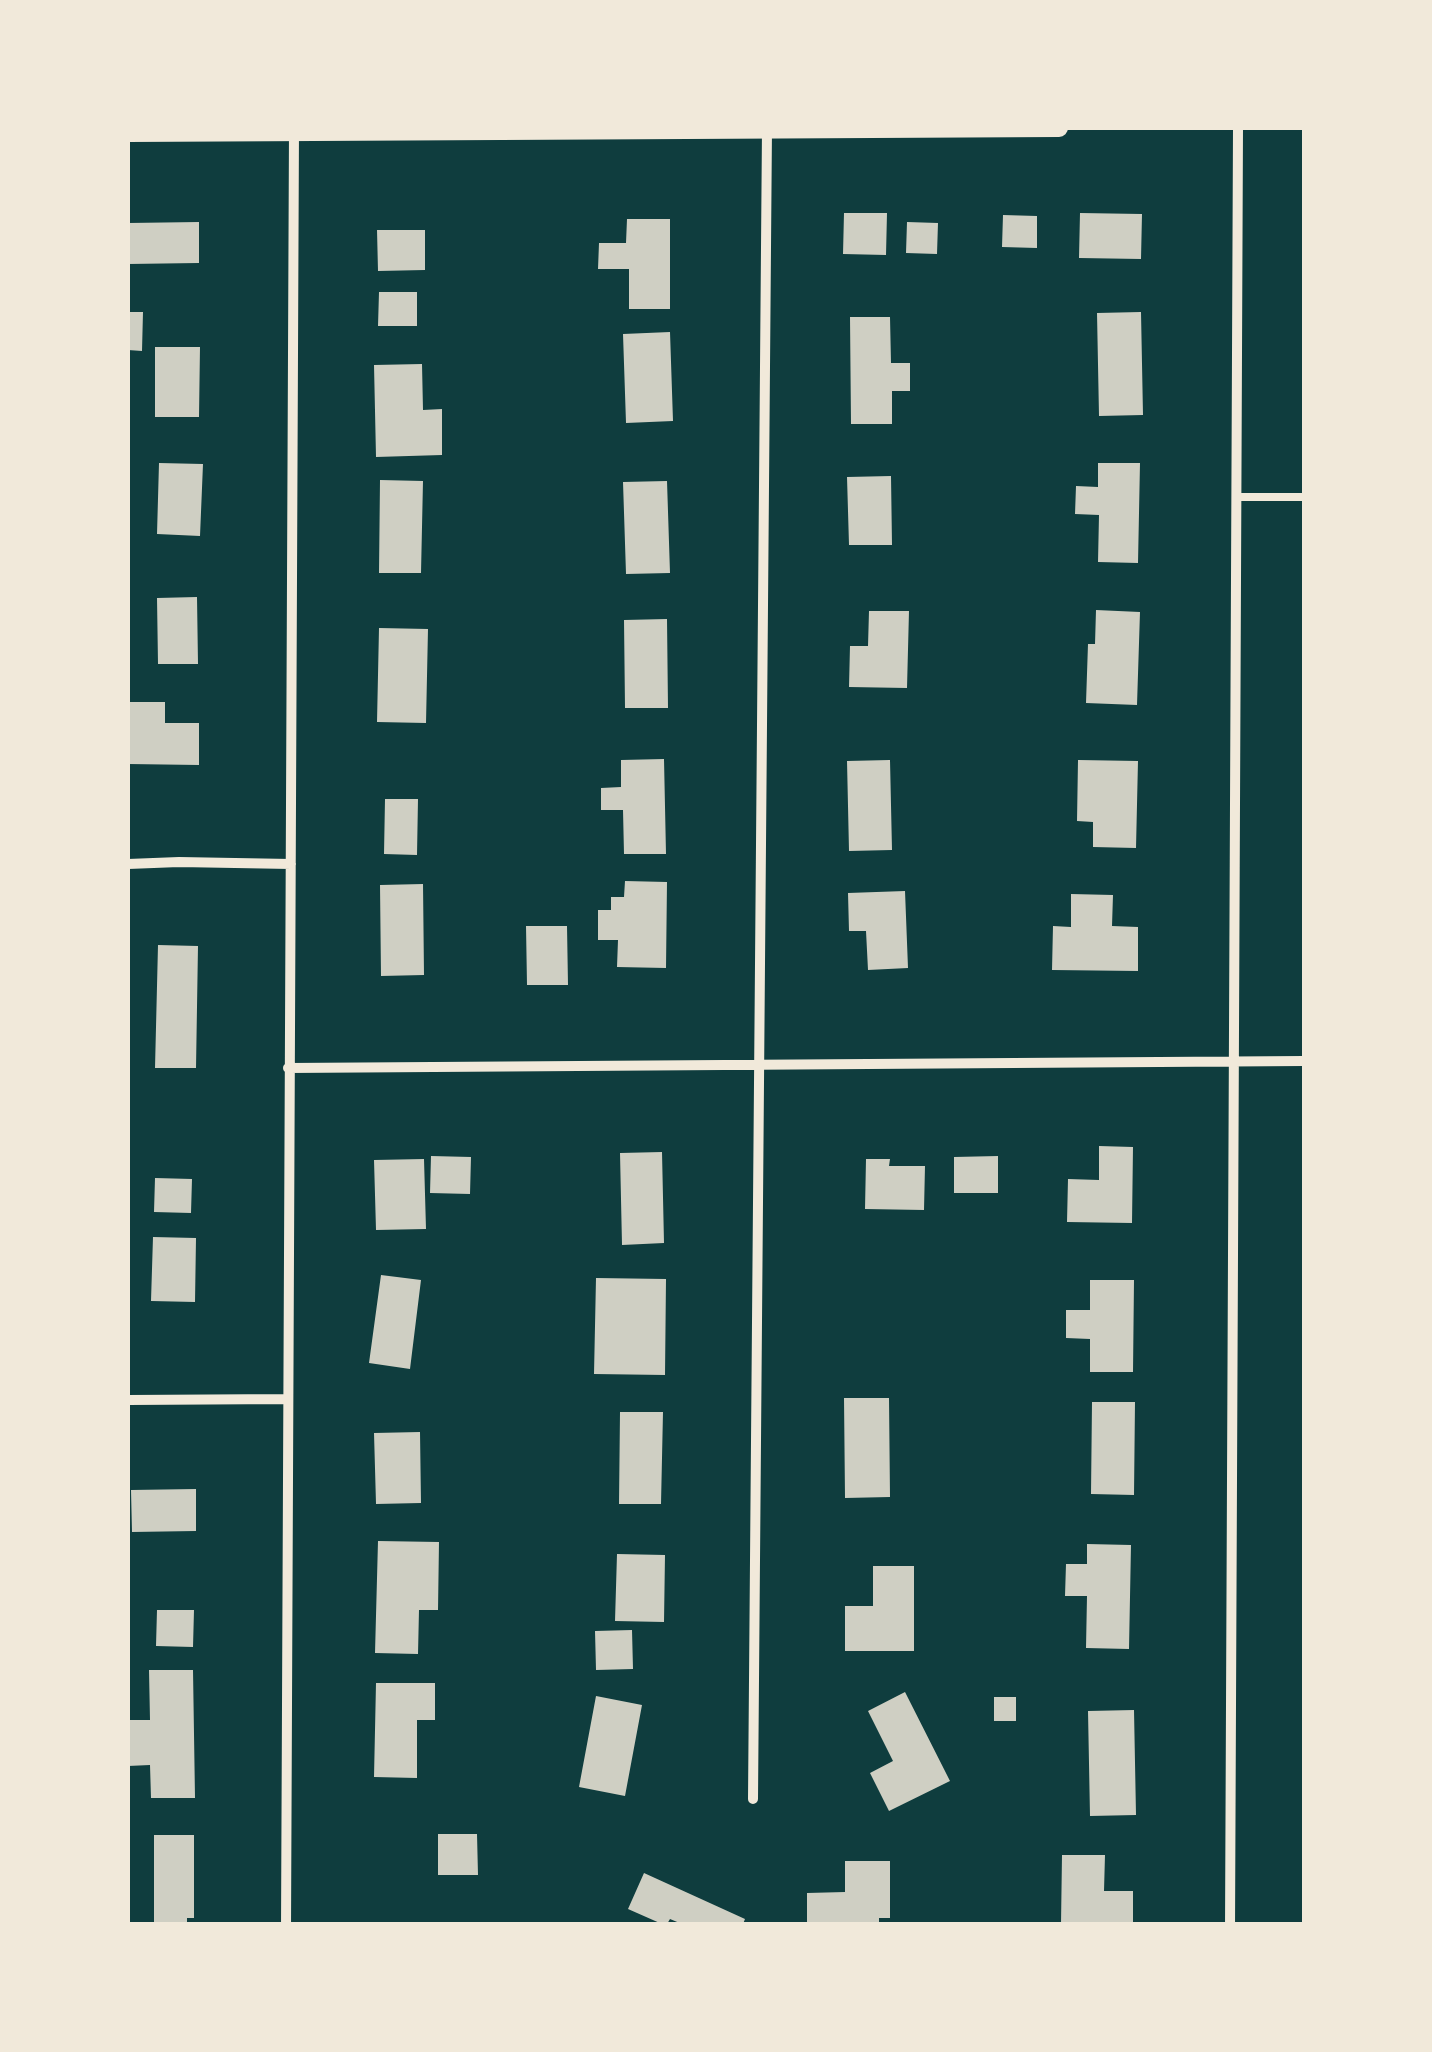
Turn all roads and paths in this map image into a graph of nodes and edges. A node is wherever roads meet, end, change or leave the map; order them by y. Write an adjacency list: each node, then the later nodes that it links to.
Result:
1 (1058, 128): 3 (street)
2 (1238, 128): 7 (street)
3 (768, 129): 4 (street); 12 (street)
4 (294, 130): 5 (street); 9 (street)
5 (128, 133)
6 (1304, 497): 7 (lane)
7 (1236, 498): 10 (street)
8 (128, 864): 9 (street)
9 (291, 864): 13 (street)
10 (1234, 1061): 11 (street); 12 (street); 18 (street)
11 (1304, 1061)
12 (760, 1065): 13 (street); 16 (street)
13 (288, 1068): 14 (street)
14 (288, 1398): 15 (street); 17 (street)
15 (128, 1400)
16 (754, 1798)
17 (286, 1924)
18 (1230, 1924)

